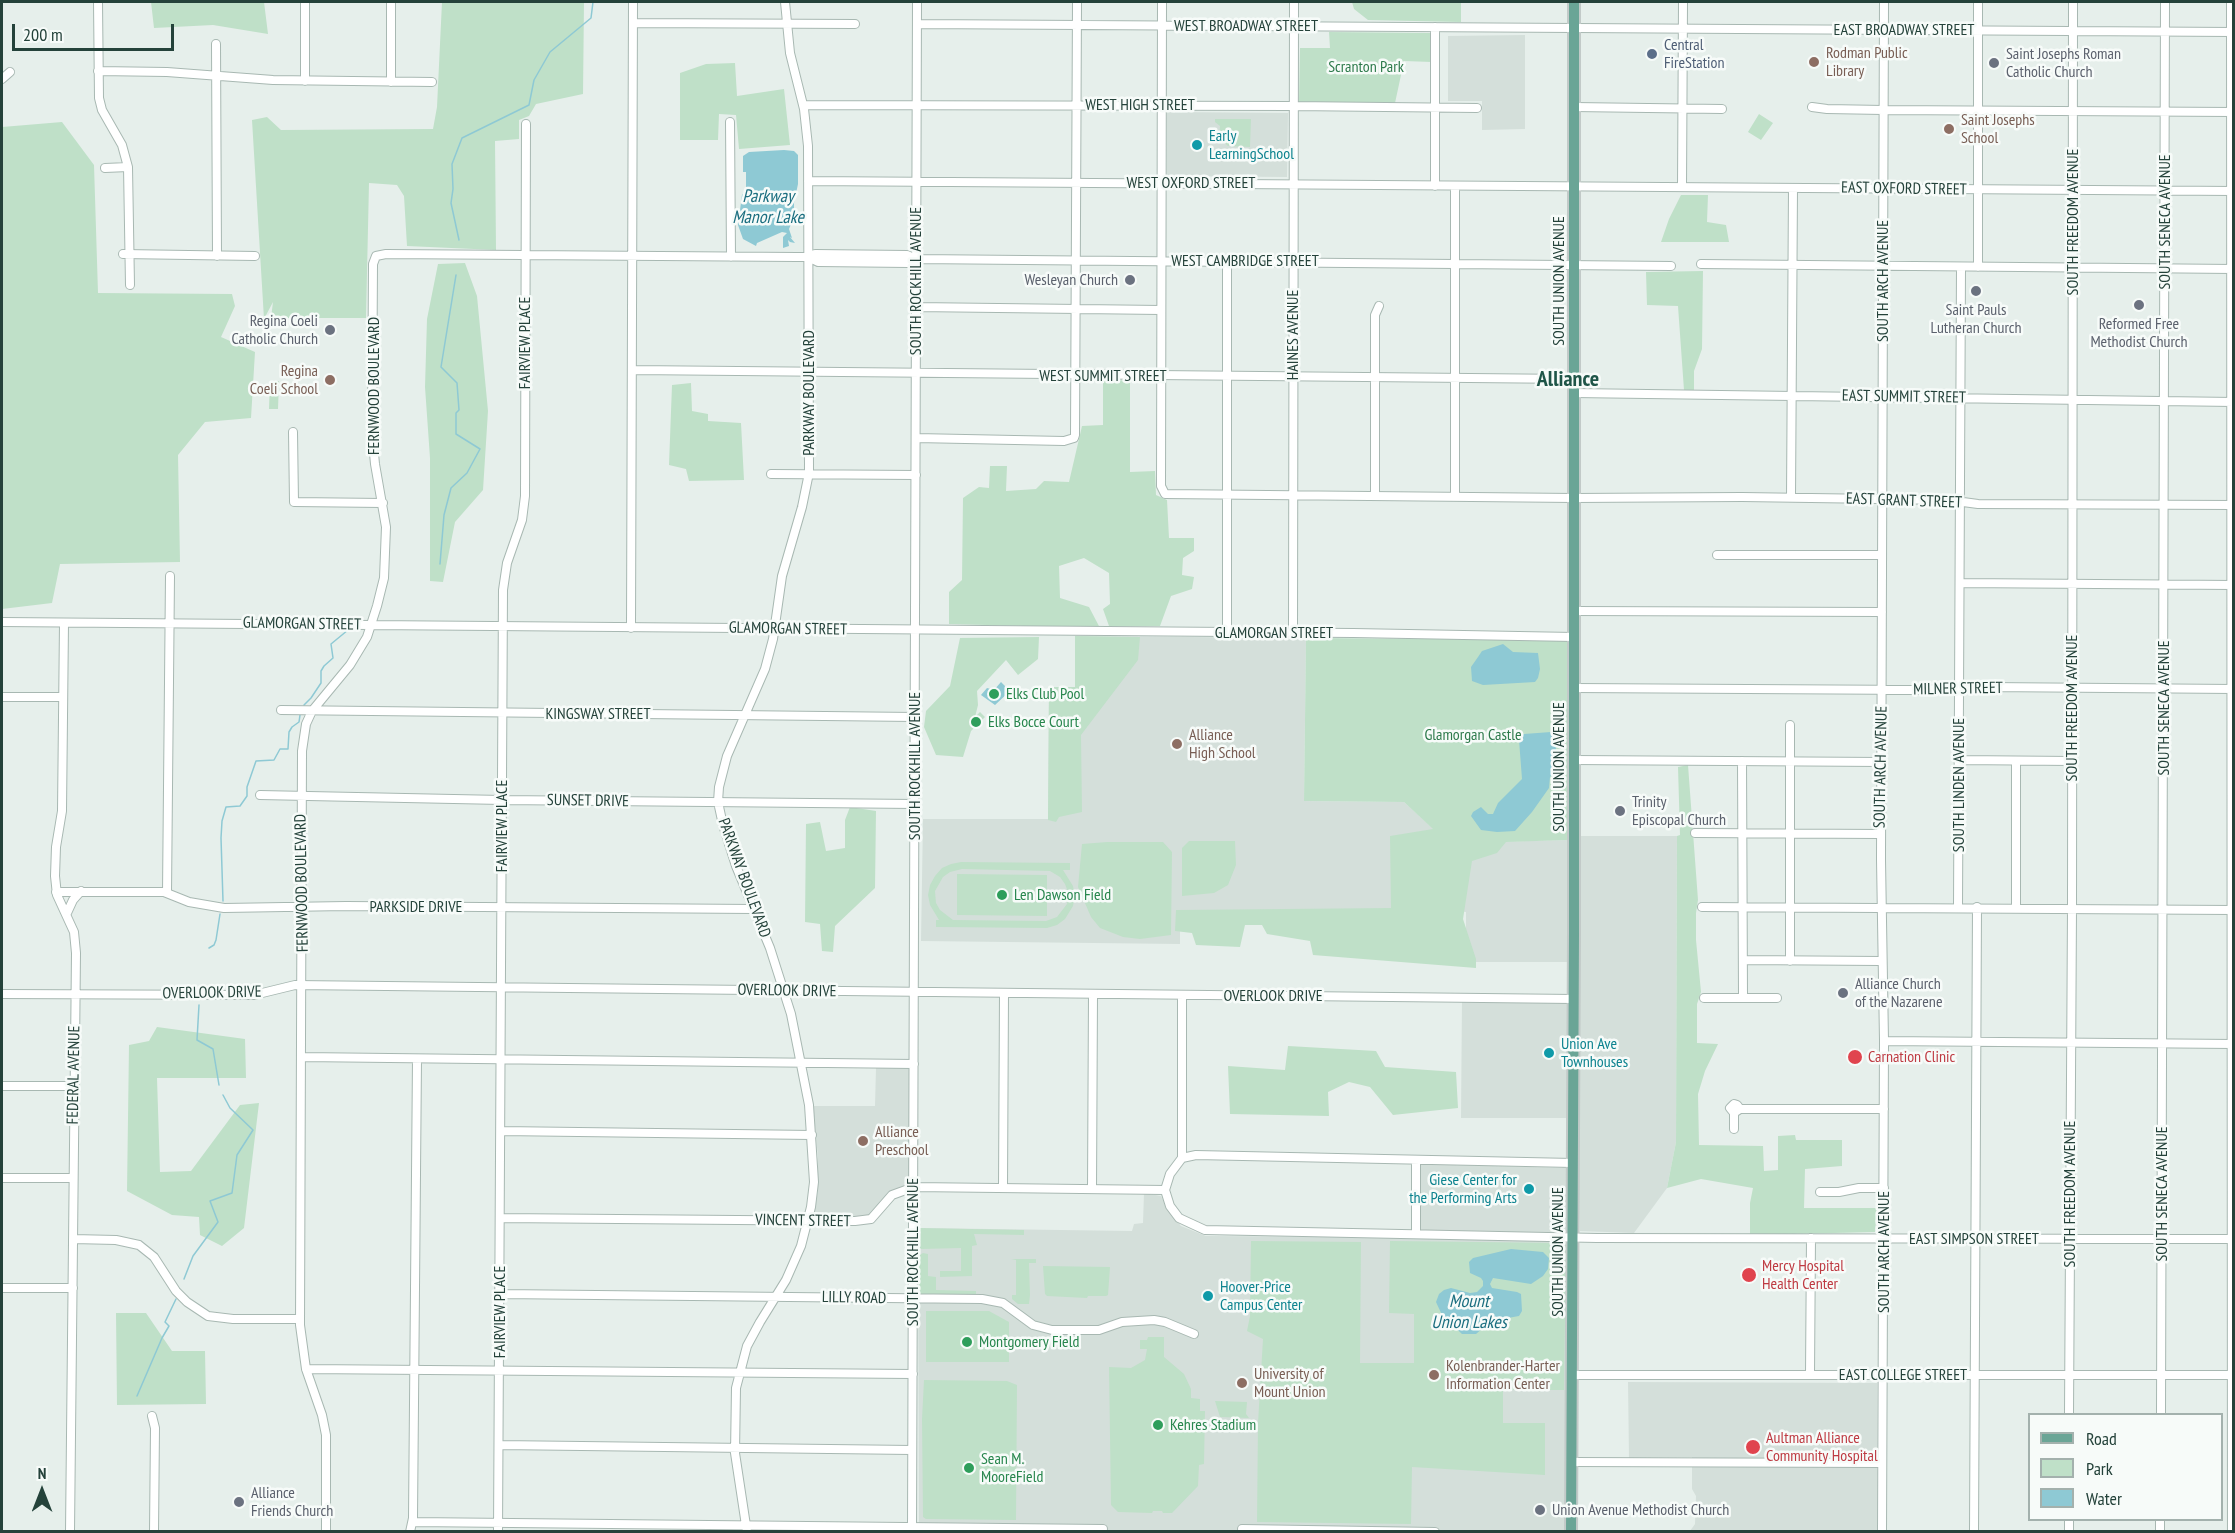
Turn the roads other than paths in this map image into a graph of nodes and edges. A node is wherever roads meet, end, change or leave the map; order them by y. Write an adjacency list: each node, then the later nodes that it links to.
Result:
1 (98, 2): 33 (street)
2 (305, 2): 37 (street)
3 (391, 2): 38 (street)
4 (633, 2): 17 (street)
5 (785, 2): 18 (street, PARKWAY BOULEVARD)
6 (917, 2): 20 (street, SOUTH ROCKHILL AVENUE)
7 (1077, 2): 21 (street)
8 (1162, 2): 22 (street)
9 (1294, 2): 23 (street, HAINES AVENUE)
10 (1574, 2): 25 (main road, SOUTH UNION AVENUE)
11 (1683, 2): 26 (street)
12 (1884, 2): 27 (street, SOUTH ARCH AVENUE)
13 (1978, 2): 28 (street)
14 (2073, 2): 29 (street, SOUTH FREEDOM AVENUE)
15 (2165, 2): 30 (street, SOUTH SENECA AVENUE)
16 (2231, 2): 31 (street)
17 (633, 23): 18 (street); 80 (street)
18 (786, 23): 19 (street); 40 (street, PARKWAY BOULEVARD)
19 (855, 24)
20 (917, 24): 21 (street, WEST BROADWAY STREET); 41 (street, SOUTH ROCKHILL AVENUE)
21 (1077, 26): 22 (street, WEST BROADWAY STREET); 42 (street)
22 (1162, 26): 23 (street, WEST BROADWAY STREET); 43 (street)
23 (1294, 26): 24 (street, WEST BROADWAY STREET); 44 (street, HAINES AVENUE)
24 (1435, 27): 25 (street, WEST BROADWAY STREET); 46 (street)
25 (1574, 28): 26 (street, EAST BROADWAY STREET); 48 (main road, SOUTH UNION AVENUE)
26 (1683, 29): 27 (street, EAST BROADWAY STREET); 49 (street)
27 (1884, 30): 28 (street, EAST BROADWAY STREET); 51 (street, SOUTH ARCH AVENUE)
28 (1978, 31): 29 (street, EAST BROADWAY STREET); 52 (street)
29 (2073, 31): 30 (street, EAST BROADWAY STREET); 53 (street, SOUTH FREEDOM AVENUE)
30 (2165, 31): 31 (street, EAST BROADWAY STREET); 54 (street, SOUTH SENECA AVENUE)
31 (2232, 32): 55 (street)
32 (216, 44): 35 (street)
33 (98, 71): 35 (street); 58 (street)
34 (10, 72): 36 (street)
35 (216, 76): 37 (street); 76 (street)
36 (2, 79)
37 (305, 81): 38 (street)
38 (392, 82): 39 (street)
39 (432, 82)
40 (803, 105): 41 (street, WEST HIGH STREET); 60 (street, PARKWAY BOULEVARD)
41 (916, 105): 42 (street, WEST HIGH STREET); 61 (street, SOUTH ROCKHILL AVENUE)
42 (1077, 105): 43 (street, WEST HIGH STREET); 62 (street)
43 (1162, 105): 44 (street, WEST HIGH STREET); 63 (street)
44 (1293, 106): 46 (street, WEST HIGH STREET); 64 (street, HAINES AVENUE)
45 (1812, 106): 51 (street)
46 (1435, 108): 47 (street, WEST HIGH STREET); 65 (street)
47 (1477, 108)
48 (1574, 108): 49 (street); 67 (main road, SOUTH UNION AVENUE)
49 (1683, 109): 50 (street); 68 (street)
50 (1722, 109)
51 (1883, 110): 52 (street); 70 (street, SOUTH ARCH AVENUE)
52 (1978, 111): 53 (street); 71 (street)
53 (2073, 111): 54 (street); 72 (street, SOUTH FREEDOM AVENUE)
54 (2164, 111): 55 (street); 73 (street, SOUTH SENECA AVENUE)
55 (2233, 112): 74 (street)
56 (730, 122): 81 (street)
57 (526, 124): 79 (street, FAIRVIEW PLACE)
58 (128, 167): 59 (street); 75 (street)
59 (105, 168)
60 (808, 181): 61 (street, WEST OXFORD STREET); 82 (street, PARKWAY BOULEVARD)
61 (916, 182): 62 (street, WEST OXFORD STREET); 83 (street, SOUTH ROCKHILL AVENUE)
62 (1076, 183): 63 (street, WEST OXFORD STREET); 84 (street)
63 (1162, 183): 64 (street, WEST OXFORD STREET); 85 (street)
64 (1294, 184): 65 (street, WEST OXFORD STREET); 87 (street, HAINES AVENUE)
65 (1435, 186): 66 (street, WEST OXFORD STREET)
66 (1455, 186): 67 (street, WEST OXFORD STREET); 88 (street)
67 (1574, 187): 68 (street, EAST OXFORD STREET); 89 (main road, SOUTH UNION AVENUE)
68 (1682, 187): 69 (street, EAST OXFORD STREET)
69 (1793, 188): 70 (street, EAST OXFORD STREET); 92 (street)
70 (1884, 189): 71 (street, EAST OXFORD STREET); 93 (street, SOUTH ARCH AVENUE)
71 (1978, 190): 72 (street, EAST OXFORD STREET); 95 (street)
72 (2073, 190): 73 (street, EAST OXFORD STREET); 96 (street, SOUTH FREEDOM AVENUE)
73 (2164, 190): 74 (street, EAST OXFORD STREET); 97 (street, SOUTH SENECA AVENUE)
74 (2233, 191): 98 (street)
75 (126, 254): 76 (street); 99 (street)
76 (217, 256): 77 (street)
77 (255, 256)
78 (376, 256): 79 (street, WEST CAMBRIDGE STREET); 134 (street, FERNWOOD BOULEVARD)
79 (525, 256): 80 (street, WEST CAMBRIDGE STREET); 151 (street, FAIRVIEW PLACE)
80 (633, 257): 81 (street, WEST CAMBRIDGE STREET); 104 (street)
81 (731, 257): 82 (street, WEST CAMBRIDGE STREET)
82 (808, 257): 83 (street, WEST CAMBRIDGE STREET); 105 (street, PARKWAY BOULEVARD)
83 (916, 259): 84 (street, WEST CAMBRIDGE STREET); 101 (street, SOUTH ROCKHILL AVENUE)
84 (1077, 260): 85 (street, WEST CAMBRIDGE STREET); 102 (street)
85 (1161, 261): 86 (street, WEST CAMBRIDGE STREET); 103 (street)
86 (1227, 261): 87 (street, WEST CAMBRIDGE STREET); 109 (street)
87 (1293, 262): 88 (street, WEST CAMBRIDGE STREET); 110 (street, HAINES AVENUE)
88 (1455, 263): 89 (street, WEST CAMBRIDGE STREET); 112 (street)
89 (1574, 264): 91 (street, WEST CAMBRIDGE STREET); 113 (main road, SOUTH UNION AVENUE)
90 (1701, 264): 92 (street)
91 (1671, 266)
92 (1792, 266): 93 (street); 115 (street)
93 (1883, 267): 94 (street); 116 (street, SOUTH ARCH AVENUE)
94 (1961, 267): 95 (street); 117 (street, SOUTH LINDEN AVENUE)
95 (1978, 267): 96 (street)
96 (2073, 268): 97 (street); 118 (street, SOUTH FREEDOM AVENUE)
97 (2165, 269): 98 (street); 119 (street, SOUTH SENECA AVENUE)
98 (2233, 269): 120 (street)
99 (130, 285)
100 (1379, 306): 111 (street)
101 (916, 307): 102 (street); 106 (street, SOUTH ROCKHILL AVENUE)
102 (1076, 308): 103 (street); 107 (street)
103 (1161, 309): 108 (street)
104 (633, 370): 105 (street, WEST SUMMIT STREET); 152 (street)
105 (810, 372): 106 (street, WEST SUMMIT STREET); 123 (street, PARKWAY BOULEVARD)
106 (916, 374): 107 (street, WEST SUMMIT STREET); 122 (street, SOUTH ROCKHILL AVENUE)
107 (1076, 376): 108 (street, WEST SUMMIT STREET); 122 (street)
108 (1161, 376): 109 (street, WEST SUMMIT STREET); 126 (street, EAST GRANT STREET)
109 (1226, 376): 110 (street, WEST SUMMIT STREET); 126 (street)
110 (1293, 377): 111 (street, WEST SUMMIT STREET); 127 (street, HAINES AVENUE)
111 (1375, 378): 112 (street, WEST SUMMIT STREET); 128 (street)
112 (1455, 378): 113 (street, WEST SUMMIT STREET); 129 (street)
113 (1574, 379): 114 (main road, SOUTH UNION AVENUE)
114 (1574, 393): 115 (street, EAST SUMMIT STREET); 131 (main road, SOUTH UNION AVENUE)
115 (1790, 396): 116 (street, EAST SUMMIT STREET); 130 (street)
116 (1883, 396): 117 (street, EAST SUMMIT STREET); 132 (street, SOUTH ARCH AVENUE)
117 (1960, 398): 118 (street, EAST SUMMIT STREET); 133 (street, SOUTH LINDEN AVENUE)
118 (2073, 400): 119 (street, EAST SUMMIT STREET); 135 (street, SOUTH FREEDOM AVENUE)
119 (2164, 401): 120 (street, EAST SUMMIT STREET); 136 (street, SOUTH SENECA AVENUE)
120 (2233, 402): 137 (street)
121 (293, 432): 134 (street)
122 (916, 438): 125 (street, SOUTH ROCKHILL AVENUE)
123 (809, 473): 124 (street); 125 (street); 153 (street, PARKWAY BOULEVARD)
124 (771, 474)
125 (915, 475): 154 (street, SOUTH ROCKHILL AVENUE)
126 (1227, 495): 127 (street, EAST GRANT STREET); 155 (street)
127 (1293, 496): 128 (street, EAST GRANT STREET); 156 (street, HAINES AVENUE)
128 (1375, 496): 129 (street, EAST GRANT STREET)
129 (1455, 497): 131 (street, EAST GRANT STREET)
130 (1791, 497): 131 (street, EAST GRANT STREET); 132 (street, EAST GRANT STREET)
131 (1574, 498): 145 (main road, SOUTH UNION AVENUE)
132 (1882, 499): 133 (street, EAST GRANT STREET); 139 (street, SOUTH ARCH AVENUE)
133 (1959, 502): 135 (street, EAST GRANT STREET); 141 (street, SOUTH LINDEN AVENUE)
134 (383, 503): 150 (street, FERNWOOD BOULEVARD)
135 (2073, 505): 136 (street, EAST GRANT STREET); 142 (street, SOUTH FREEDOM AVENUE)
136 (2164, 505): 137 (street, EAST GRANT STREET); 143 (street, SOUTH SENECA AVENUE)
137 (2233, 505): 144 (street)
138 (1717, 555): 139 (street)
139 (1882, 555): 146 (street, SOUTH ARCH AVENUE)
140 (170, 576): 149 (street)
141 (1960, 583): 142 (street); 159 (street, SOUTH LINDEN AVENUE)
142 (2072, 584): 143 (street); 160 (street, SOUTH FREEDOM AVENUE)
143 (2164, 584): 144 (street); 162 (street, SOUTH SENECA AVENUE)
144 (2233, 585): 163 (street)
145 (1574, 611): 146 (street); 157 (main road, SOUTH UNION AVENUE)
146 (1882, 612): 161 (street, SOUTH ARCH AVENUE)
147 (2, 622): 148 (street, GLAMORGAN STREET)
148 (64, 623): 149 (street, GLAMORGAN STREET); 165 (street, FEDERAL AVENUE)
149 (169, 624): 150 (street, GLAMORGAN STREET); 191 (street)
150 (371, 625): 151 (street, GLAMORGAN STREET); 167 (street, FERNWOOD BOULEVARD)
151 (502, 627): 152 (street, GLAMORGAN STREET); 168 (street, FAIRVIEW PLACE)
152 (631, 628): 153 (street, GLAMORGAN STREET)
153 (774, 630): 154 (street, GLAMORGAN STREET); 169 (street, PARKWAY BOULEVARD)
154 (916, 630): 155 (street, GLAMORGAN STREET); 170 (street, SOUTH ROCKHILL AVENUE)
155 (1227, 633): 156 (street, GLAMORGAN STREET)
156 (1293, 633): 157 (street, GLAMORGAN STREET)
157 (1574, 637): 158 (main road, SOUTH UNION AVENUE)
158 (1574, 688): 161 (street, MILNER STREET); 172 (main road, SOUTH UNION AVENUE)
159 (1959, 688): 160 (street, MILNER STREET); 161 (street, MILNER STREET); 173 (street, SOUTH LINDEN AVENUE)
160 (2073, 688): 162 (street, MILNER STREET); 175 (street, SOUTH FREEDOM AVENUE)
161 (1882, 689): 178 (street, SOUTH ARCH AVENUE)
162 (2164, 689): 163 (street, MILNER STREET); 203 (street, SOUTH SENECA AVENUE)
163 (2233, 689): 182 (street)
164 (2, 697): 165 (street)
165 (63, 697): 190 (street, FEDERAL AVENUE)
166 (281, 710): 167 (street, KINGSWAY STREET)
167 (312, 711): 168 (street, KINGSWAY STREET); 180 (street, FERNWOOD BOULEVARD)
168 (502, 714): 169 (street, KINGSWAY STREET); 181 (street, FAIRVIEW PLACE)
169 (746, 715): 170 (street, KINGSWAY STREET); 183 (street, PARKWAY BOULEVARD)
170 (915, 717): 184 (street, SOUTH ROCKHILL AVENUE)
171 (1790, 725): 177 (street)
172 (1574, 760): 176 (street); 221 (main road, SOUTH UNION AVENUE)
173 (1959, 760): 174 (street); 197 (street, SOUTH LINDEN AVENUE)
174 (2016, 760): 175 (street); 200 (street)
175 (2072, 760): 202 (street, SOUTH FREEDOM AVENUE)
176 (1742, 761): 177 (street); 186 (street)
177 (1790, 761): 178 (street); 187 (street)
178 (1882, 762): 188 (street, SOUTH ARCH AVENUE)
179 (260, 795): 180 (street, SUNSET DRIVE)
180 (301, 797): 181 (street, SUNSET DRIVE); 193 (street, FERNWOOD BOULEVARD)
181 (502, 800): 183 (street, SUNSET DRIVE); 198 (street, FAIRVIEW PLACE)
182 (2233, 800): 204 (street)
183 (718, 802): 184 (street, SUNSET DRIVE); 201 (street, PARKWAY BOULEVARD)
184 (915, 804): 212 (street, SOUTH ROCKHILL AVENUE)
185 (1695, 833): 186 (street)
186 (1743, 833): 187 (street); 195 (street)
187 (1790, 833): 188 (street); 196 (street)
188 (1881, 834): 192 (street, SOUTH ARCH AVENUE)
189 (81, 891): 190 (street, PARKSIDE DRIVE); 191 (street, PARKSIDE DRIVE); 205 (street)
190 (56, 892): 205 (street, FEDERAL AVENUE)
191 (167, 893): 193 (street, PARKSIDE DRIVE)
192 (1881, 906): 196 (street); 197 (street); 208 (street, SOUTH ARCH AVENUE)
193 (302, 907): 198 (street, PARKSIDE DRIVE); 209 (street, FERNWOOD BOULEVARD)
194 (1701, 907): 195 (street)
195 (1743, 907): 196 (street); 206 (street)
196 (1790, 907): 207 (street)
197 (1958, 907): 199 (street)
198 (502, 908): 201 (street, PARKSIDE DRIVE); 210 (street, FAIRVIEW PLACE)
199 (1977, 908): 200 (street); 223 (street)
200 (2016, 908): 202 (street)
201 (754, 909): 211 (street, PARKWAY BOULEVARD)
202 (2072, 909): 203 (street); 224 (street, SOUTH FREEDOM AVENUE)
203 (2163, 910): 204 (street); 225 (street, SOUTH SENECA AVENUE)
204 (2233, 910): 226 (street)
205 (67, 913): 216 (street, FEDERAL AVENUE)
206 (1743, 960): 207 (street); 219 (street)
207 (1790, 961): 208 (street)
208 (1881, 961): 222 (street, SOUTH ARCH AVENUE)
209 (302, 985): 210 (street, OVERLOOK DRIVE); 216 (street, OVERLOOK DRIVE); 227 (street, FERNWOOD BOULEVARD)
210 (502, 988): 211 (street, OVERLOOK DRIVE); 229 (street, FAIRVIEW PLACE)
211 (784, 991): 212 (street, OVERLOOK DRIVE); 230 (street, PARKWAY BOULEVARD)
212 (914, 993): 213 (street, OVERLOOK DRIVE); 231 (street, SOUTH ROCKHILL AVENUE)
213 (1004, 993): 215 (street, OVERLOOK DRIVE); 244 (street)
214 (2, 994): 216 (street, OVERLOOK DRIVE)
215 (1093, 994): 217 (street, OVERLOOK DRIVE); 246 (street)
216 (75, 995): 233 (street, FEDERAL AVENUE)
217 (1182, 996): 221 (street, OVERLOOK DRIVE); 238 (street)
218 (1704, 998): 219 (street)
219 (1743, 998): 220 (street)
220 (1777, 998)
221 (1574, 999): 240 (main road, SOUTH UNION AVENUE)
222 (1884, 1041): 223 (street); 234 (street, SOUTH ARCH AVENUE)
223 (1976, 1042): 224 (street); 260 (street)
224 (2070, 1043): 225 (street); 257 (street, SOUTH FREEDOM AVENUE)
225 (2162, 1044): 226 (street); 258 (street, SOUTH SENECA AVENUE)
226 (2233, 1044): 249 (street)
227 (302, 1057): 228 (street); 267 (street, FERNWOOD BOULEVARD)
228 (417, 1059): 229 (street); 270 (street)
229 (501, 1059): 230 (street); 236 (street, FAIRVIEW PLACE)
230 (802, 1062): 231 (street); 237 (street, PARKWAY BOULEVARD)
231 (914, 1064): 243 (street, SOUTH ROCKHILL AVENUE)
232 (2, 1086): 233 (street)
233 (74, 1086): 242 (street, FEDERAL AVENUE)
234 (1884, 1109): 235 (street); 245 (street, SOUTH ARCH AVENUE)
235 (1734, 1129)
236 (501, 1131): 237 (street); 250 (street, FAIRVIEW PLACE)
237 (812, 1135): 251 (street, PARKWAY BOULEVARD)
238 (1182, 1158): 239 (street); 247 (street)
239 (1416, 1160): 240 (street); 252 (street)
240 (1573, 1163): 253 (main road, SOUTH UNION AVENUE)
241 (2, 1178): 242 (street)
242 (73, 1178): 256 (street, FEDERAL AVENUE)
243 (914, 1187): 244 (street, VINCENT STREET); 251 (street, VINCENT STREET); 266 (street, SOUTH ROCKHILL AVENUE)
244 (1003, 1188): 246 (street, VINCENT STREET)
245 (1884, 1188): 248 (street); 255 (street, SOUTH ARCH AVENUE)
246 (1092, 1189): 247 (street, VINCENT STREET)
247 (1165, 1190): 252 (street, EAST SIMPSON STREET)
248 (1820, 1192)
249 (2233, 1203): 259 (street)
250 (500, 1218): 251 (street, VINCENT STREET); 264 (street, FAIRVIEW PLACE)
251 (808, 1221): 265 (street, PARKWAY BOULEVARD)
252 (1416, 1234): 253 (street, EAST SIMPSON STREET)
253 (1573, 1238): 254 (street, EAST SIMPSON STREET); 280 (main road, SOUTH UNION AVENUE)
254 (1811, 1238): 255 (street, EAST SIMPSON STREET); 274 (street)
255 (1884, 1238): 260 (street, EAST SIMPSON STREET); 275 (street, SOUTH ARCH AVENUE)
256 (73, 1239): 263 (street, FEDERAL AVENUE); 267 (street)
257 (2071, 1239): 258 (street, EAST SIMPSON STREET); 260 (street, EAST SIMPSON STREET); 277 (street, SOUTH FREEDOM AVENUE)
258 (2162, 1239): 259 (street, EAST SIMPSON STREET); 278 (street, SOUTH SENECA AVENUE)
259 (2232, 1239): 261 (street)
260 (1975, 1240): 276 (street)
261 (2233, 1285): 279 (street)
262 (2, 1288): 263 (street)
263 (73, 1288): 297 (street, FEDERAL AVENUE)
264 (500, 1294): 265 (street, LILLY ROAD); 271 (street, FAIRVIEW PLACE)
265 (775, 1298): 266 (street, LILLY ROAD); 272 (street, PARKWAY BOULEVARD)
266 (913, 1299): 268 (street, LILLY ROAD); 273 (street, SOUTH ROCKHILL AVENUE)
267 (300, 1319): 269 (street, FERNWOOD BOULEVARD)
268 (1194, 1334)
269 (306, 1369): 270 (street); 299 (street, FERNWOOD BOULEVARD)
270 (414, 1370): 271 (street); 290 (street)
271 (500, 1371): 272 (street); 284 (street, FAIRVIEW PLACE)
272 (739, 1373): 273 (street); 285 (street, PARKWAY BOULEVARD)
273 (913, 1374): 286 (street, SOUTH ROCKHILL AVENUE)
274 (1810, 1374): 275 (street, EAST COLLEGE STREET); 280 (street, EAST COLLEGE STREET)
275 (1883, 1374): 276 (street, EAST COLLEGE STREET); 288 (street, SOUTH ARCH AVENUE)
276 (1974, 1375): 277 (street, EAST COLLEGE STREET); 304 (street)
277 (2069, 1375): 278 (street, EAST COLLEGE STREET); 281 (street, SOUTH FREEDOM AVENUE)
278 (2161, 1375): 279 (street, EAST COLLEGE STREET); 282 (street, SOUTH SENECA AVENUE)
279 (2233, 1375): 289 (street)
280 (1572, 1376): 287 (main road, SOUTH UNION AVENUE)
281 (2069, 1413)
282 (2161, 1413)
283 (153, 1416): 298 (street)
284 (499, 1445): 285 (street); 291 (street, FAIRVIEW PLACE)
285 (734, 1448): 286 (street); 292 (street, PARKWAY BOULEVARD)
286 (912, 1450): 293 (street, SOUTH ROCKHILL AVENUE)
287 (1572, 1462): 288 (street); 302 (main road, SOUTH UNION AVENUE)
288 (1882, 1463): 303 (street, SOUTH ARCH AVENUE)
289 (2232, 1464): 305 (street)
290 (413, 1522): 291 (street); 300 (street)
291 (498, 1527): 292 (street)
292 (746, 1528): 293 (street)
293 (912, 1529): 294 (street)
294 (1103, 1529)
295 (1242, 1529): 296 (street)
296 (1337, 1531): 301 (street)
297 (70, 1532)
298 (154, 1532)
299 (326, 1532)
300 (410, 1532)
301 (1435, 1532)
302 (1571, 1532)
303 (1882, 1532)
304 (1974, 1532)
305 (2232, 1532)

